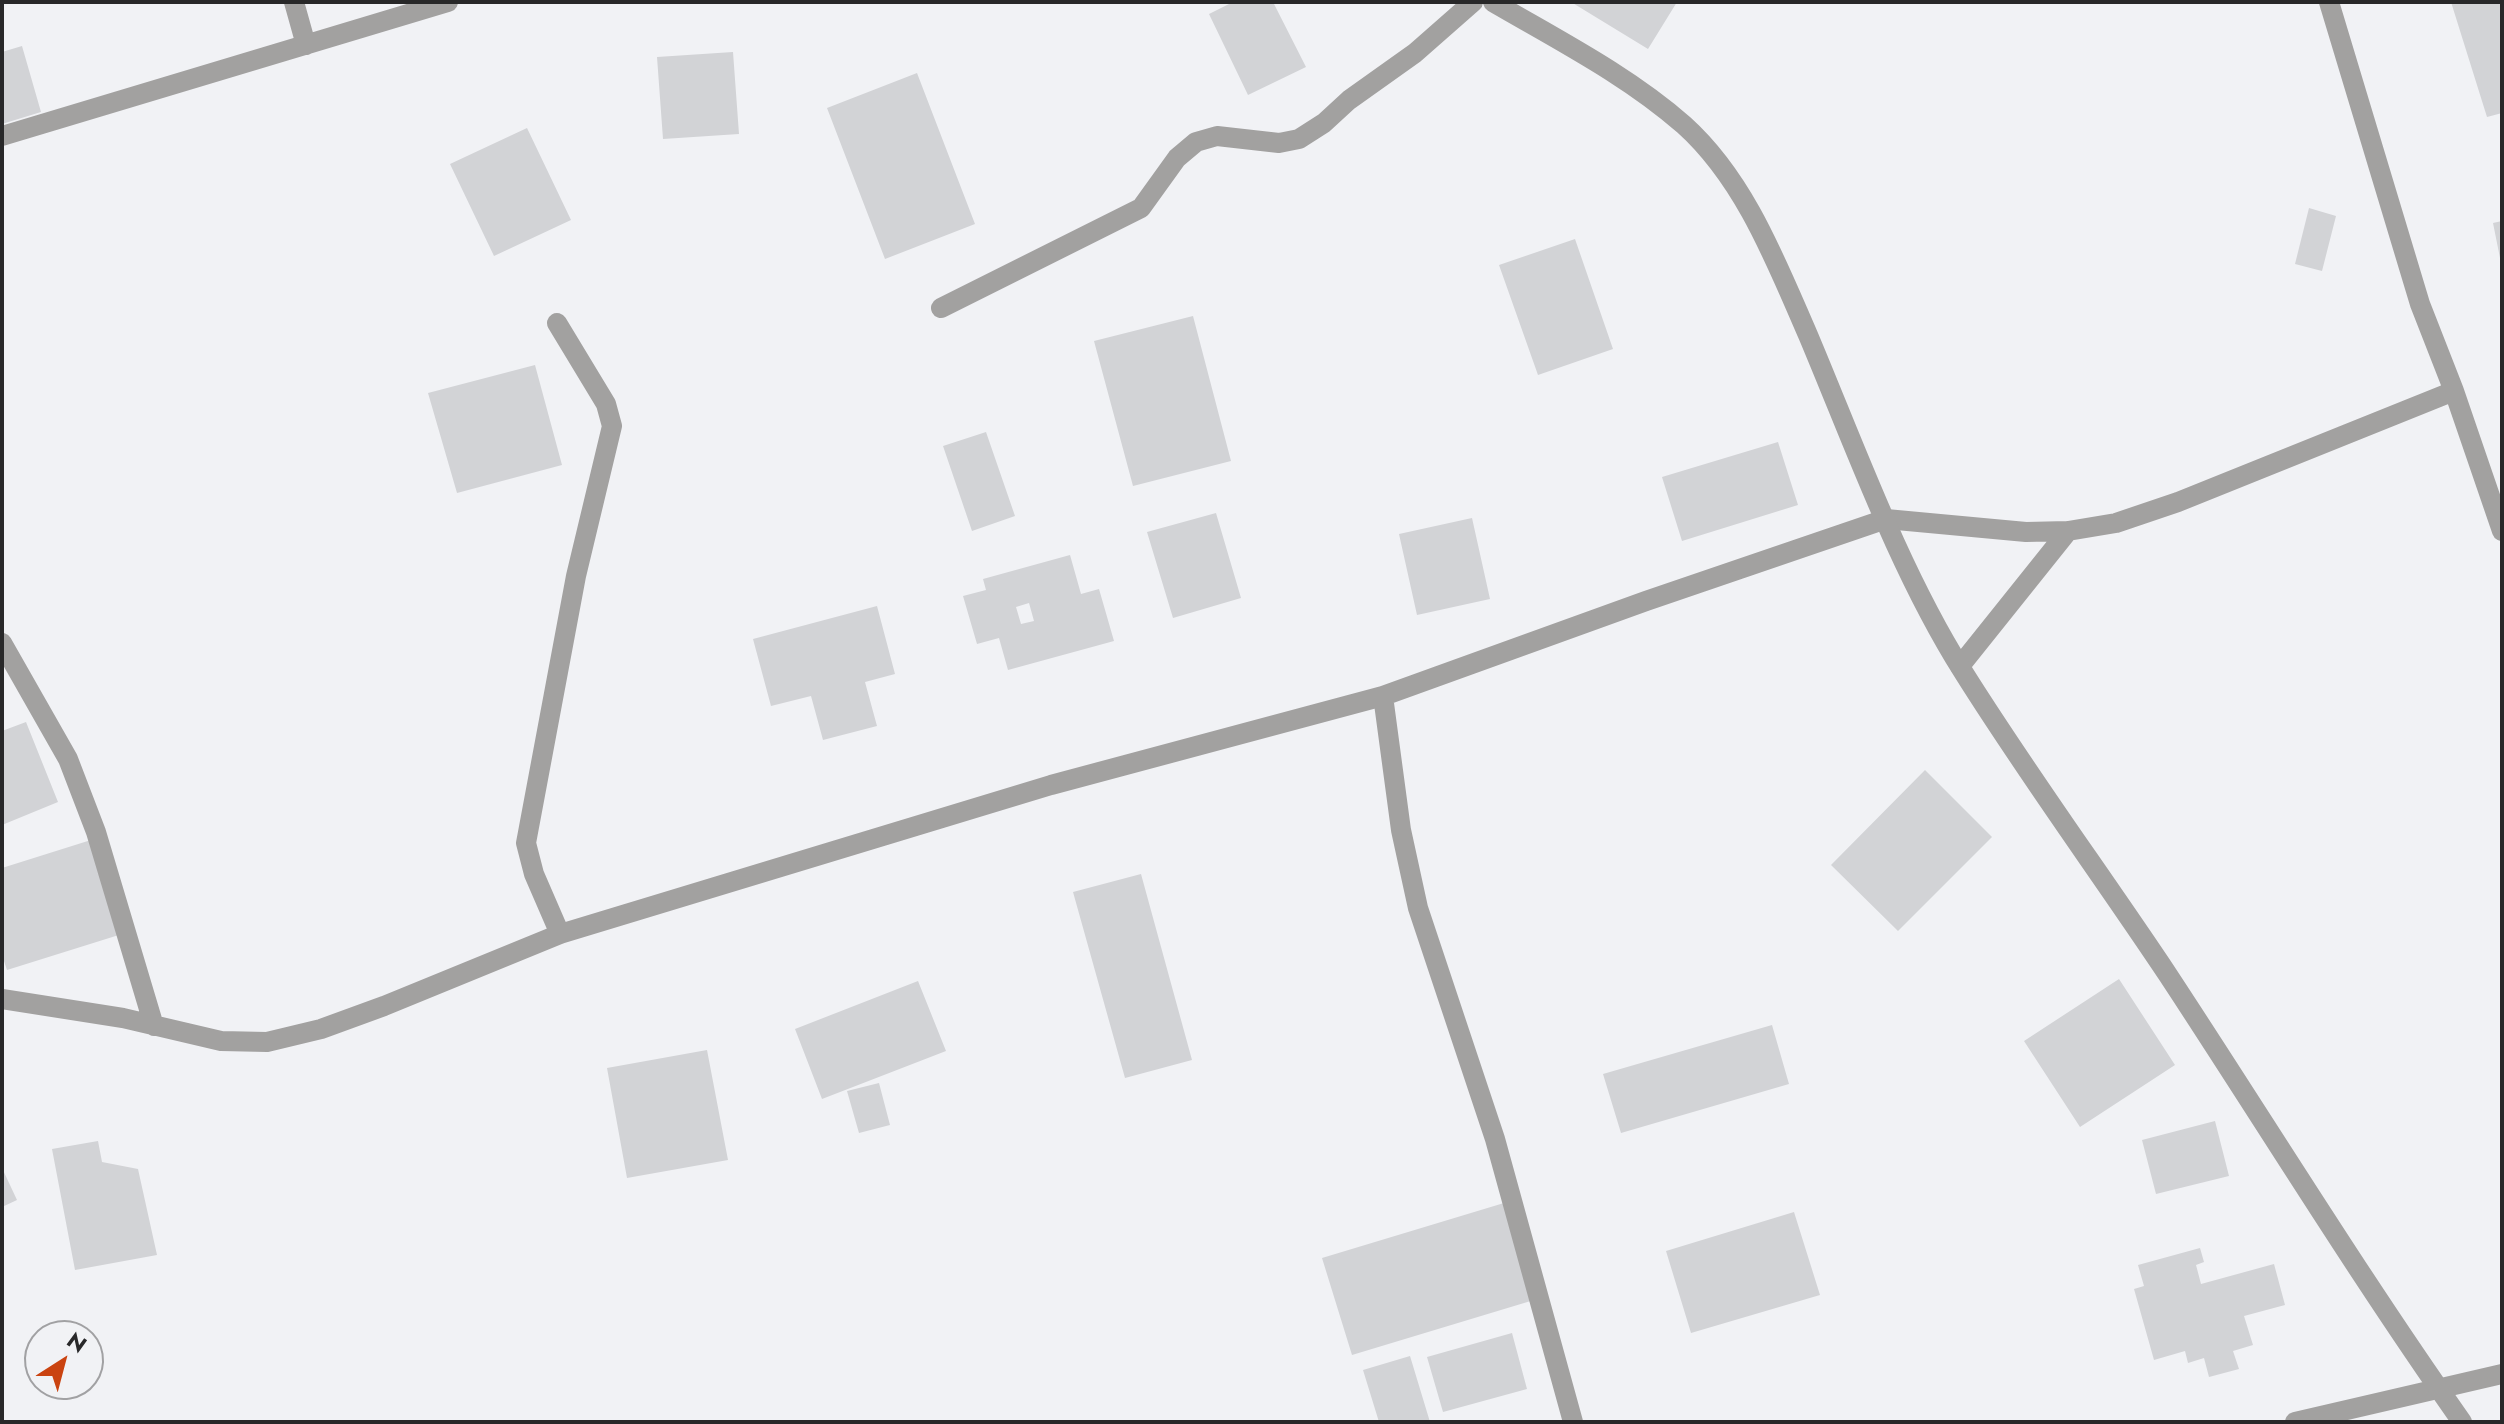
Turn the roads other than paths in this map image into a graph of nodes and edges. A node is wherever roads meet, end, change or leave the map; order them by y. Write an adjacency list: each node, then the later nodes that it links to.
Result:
1 (294, 2): 6 (street)
2 (448, 2): 6 (street)
3 (1473, 2): 8 (street)
4 (1493, 2): 11 (street)
5 (2336, 6): 10 (street)
6 (306, 45): 7 (street)
7 (2, 136)
8 (941, 308)
9 (557, 323): 17 (street)
10 (2454, 391): 12 (street); 13 (street)
11 (1886, 519): 12 (street); 15 (street); 16 (street)
12 (2068, 531): 15 (street)
13 (2502, 531)
14 (2, 643): 19 (street)
15 (1960, 666): 21 (street)
16 (1383, 696): 17 (street); 22 (street)
17 (560, 934): 19 (street)
18 (2, 999): 19 (street)
19 (154, 1026)
20 (2502, 1374): 21 (street)
21 (2439, 1390): 23 (street); 24 (street)
22 (1573, 1422)
23 (2295, 1422)
24 (2462, 1422)

